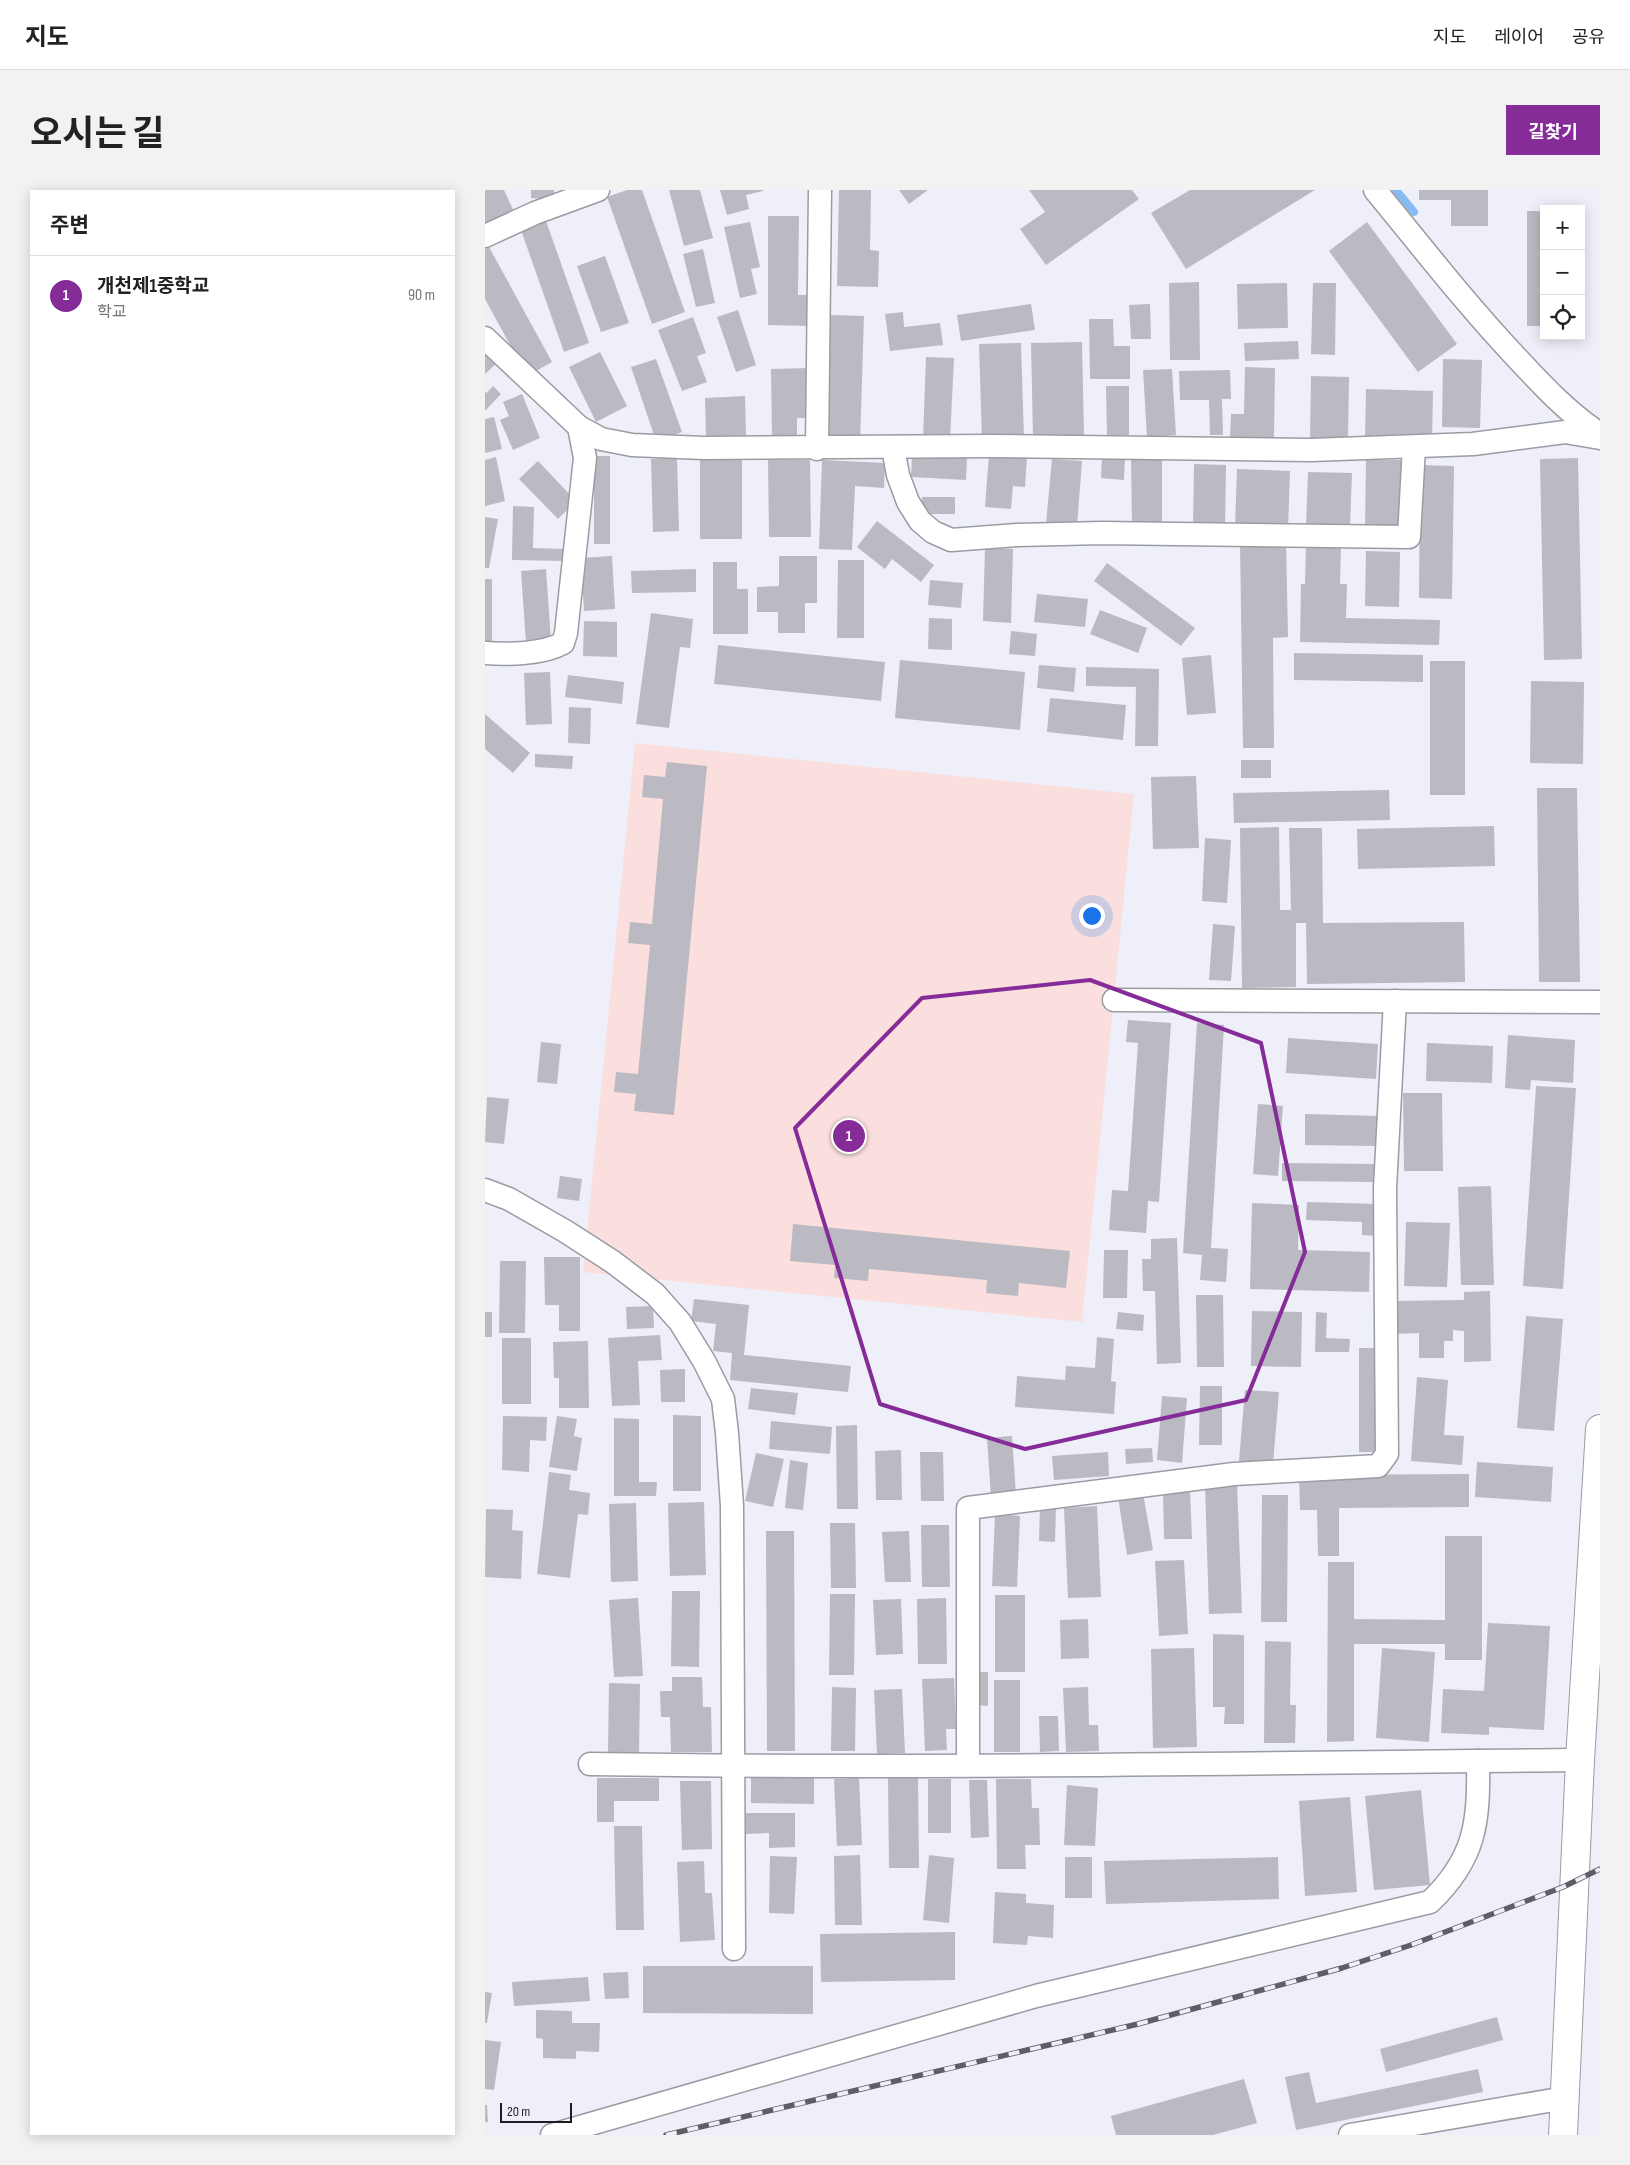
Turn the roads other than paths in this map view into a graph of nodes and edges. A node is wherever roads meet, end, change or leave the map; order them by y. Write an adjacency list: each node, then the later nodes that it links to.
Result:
1 (598, 190): 4 (street)
2 (820, 190): 10 (street)
3 (1375, 190): 7 (street)
4 (485, 236)
5 (485, 338): 6 (street)
6 (579, 428): 10 (street); 11 (street)
7 (1600, 436): 8 (street)
8 (1414, 446): 9 (street); 9 (street)
9 (893, 448): 10 (street)
10 (817, 449)
11 (485, 654)
12 (1114, 1000): 13 (street)
13 (1395, 1001): 14 (street); 20 (street)
14 (1600, 1002)
15 (485, 1190): 21 (street)
16 (1600, 1429): 17 (main road)
17 (1580, 1760): 18 (street); 23 (main road)
18 (1478, 1761): 20 (street); 24 (street)
19 (590, 1764): 21 (street)
20 (968, 1765): 21 (street)
21 (732, 1766): 22 (street)
22 (734, 1948)
23 (1565, 2098): 25 (street); 26 (main road)
24 (552, 2135)
25 (1350, 2135)
26 (1563, 2135)

